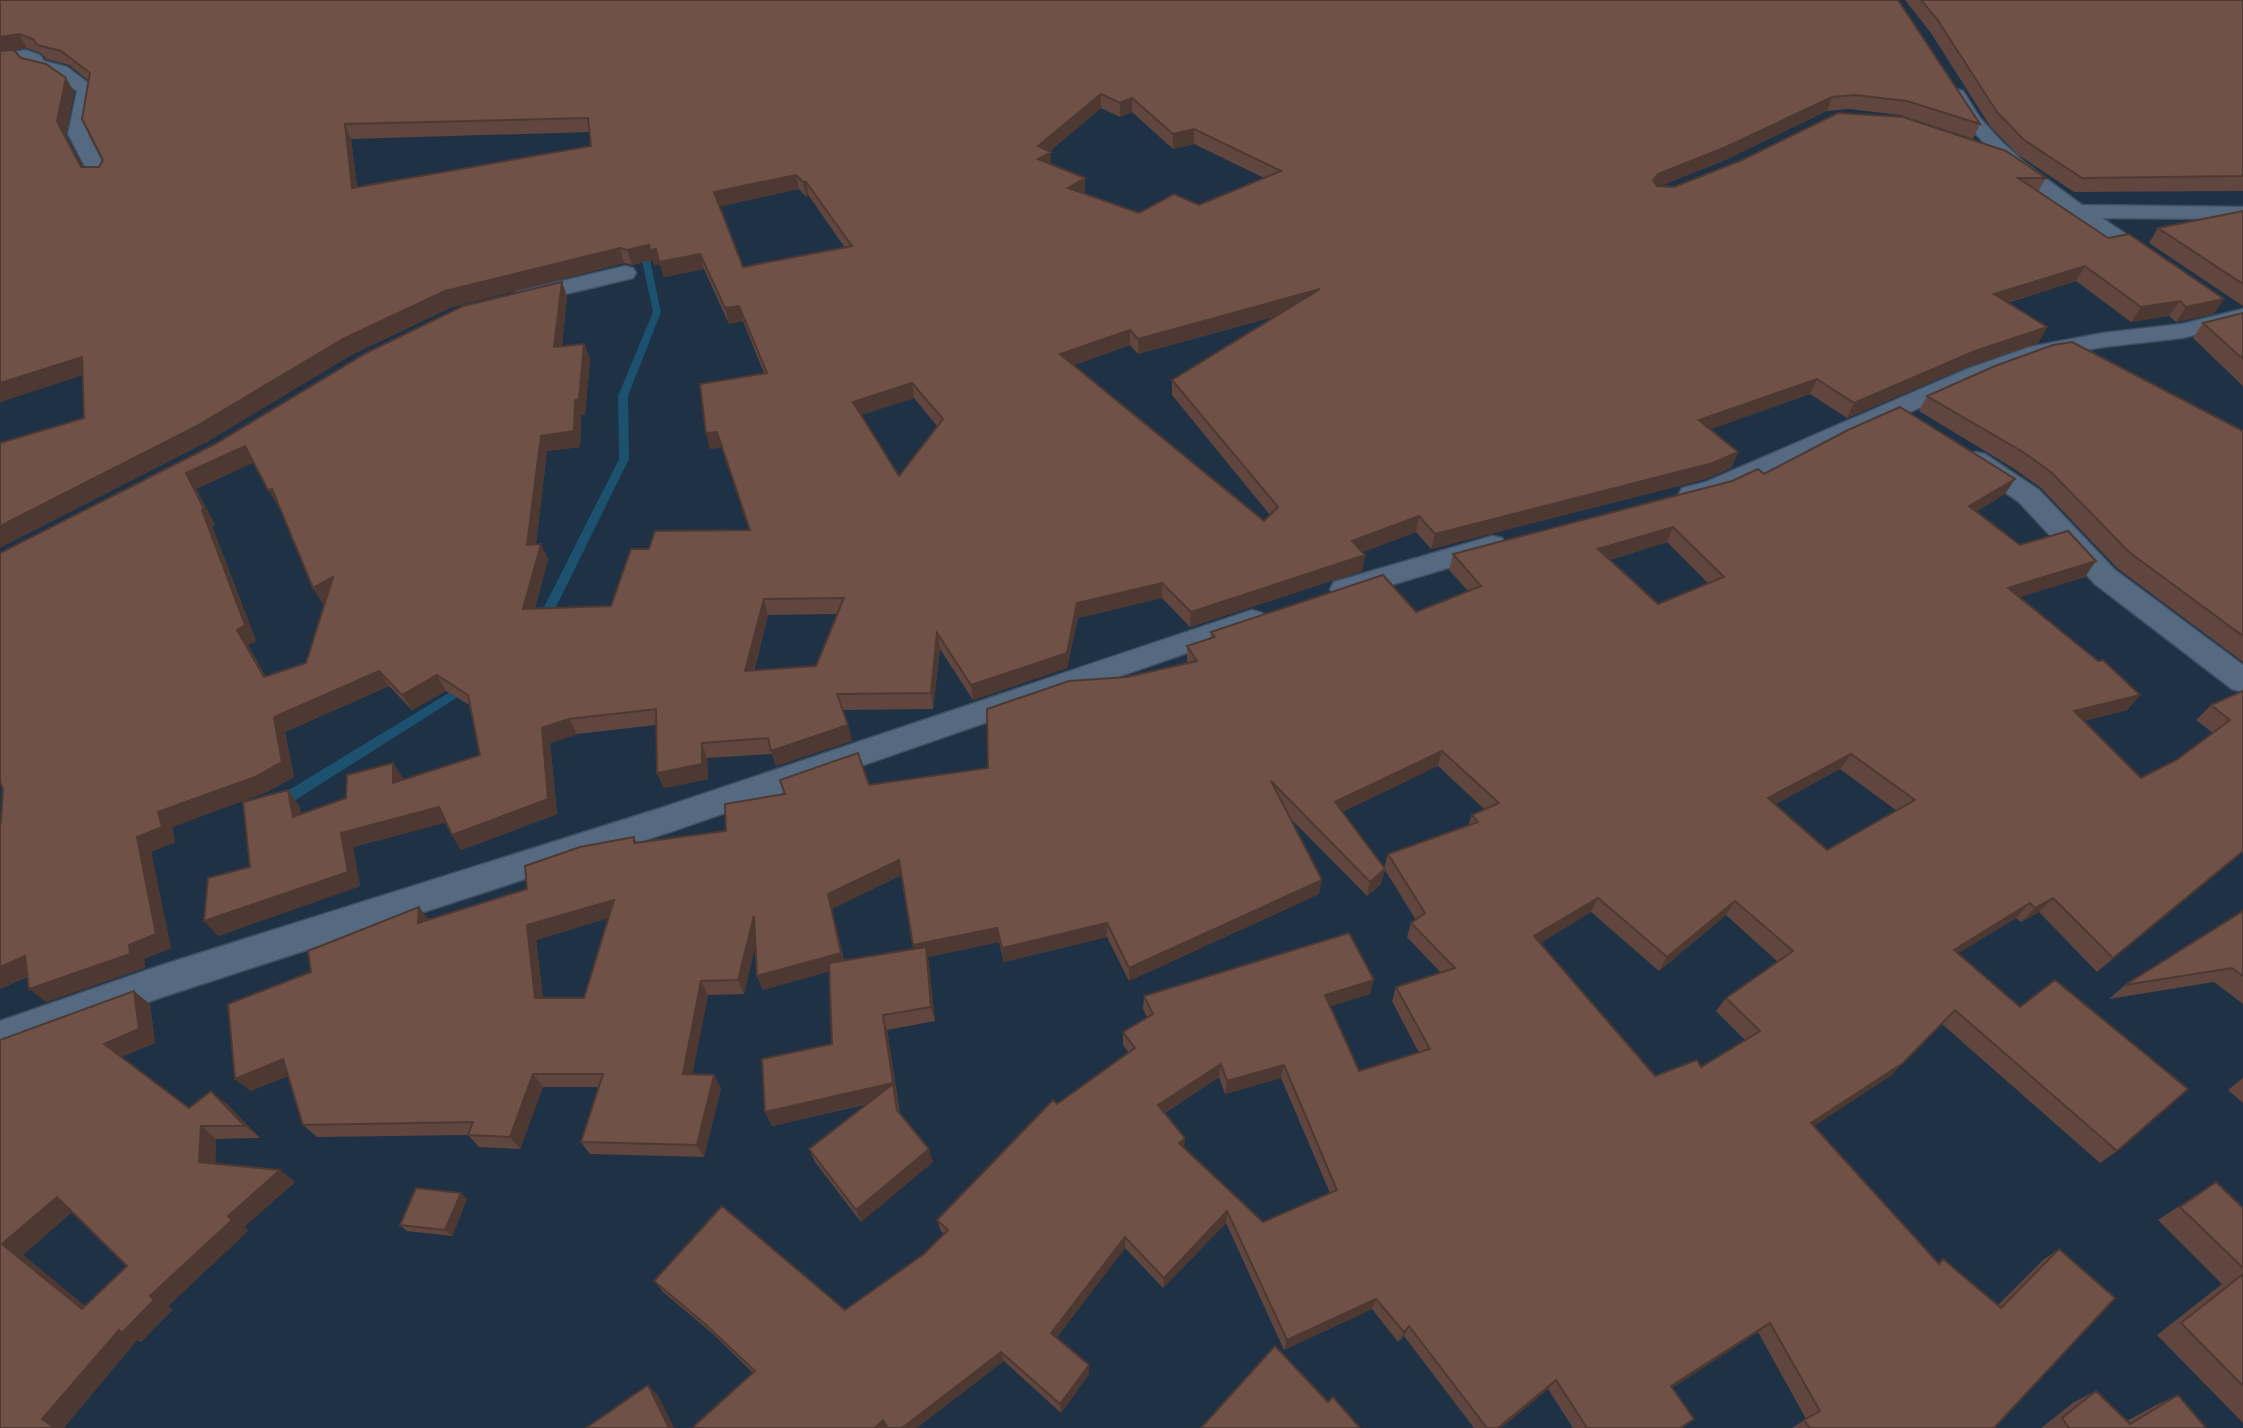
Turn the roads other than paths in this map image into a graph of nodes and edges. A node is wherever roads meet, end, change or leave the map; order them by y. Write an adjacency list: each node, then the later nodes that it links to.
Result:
1 (0, 59): 5 (street)
2 (1944, 72): 4 (street)
3 (1972, 148): 4 (street)
4 (2008, 160): 6 (street)
5 (99, 176)
6 (2080, 211): 7 (street); 8 (street)
7 (2243, 213)
8 (2171, 272)
9 (625, 274): 10 (street)
10 (506, 301)
11 (2233, 312): 12 (street)
12 (1894, 410): 13 (street); 17 (street)
13 (1662, 503)
14 (1520, 537): 15 (street)
15 (1317, 598)
16 (1278, 611): 18 (street)
17 (2243, 681)
18 (0, 1039)

